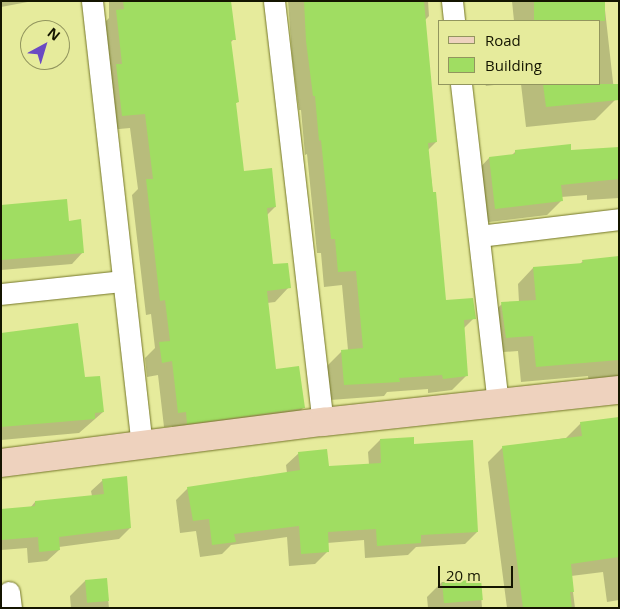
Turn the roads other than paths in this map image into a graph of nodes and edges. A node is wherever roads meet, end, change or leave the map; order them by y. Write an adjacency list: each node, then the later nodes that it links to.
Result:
1 (92, 1): 8 (street)
2 (274, 1): 12 (street)
3 (452, 1): 4 (street)
4 (454, 20)
5 (461, 85): 7 (street)
6 (619, 219): 7 (street)
7 (479, 236): 11 (street)
8 (122, 281): 9 (street); 13 (street)
9 (1, 294)
10 (619, 390): 11 (street)
11 (498, 403): 12 (street)
12 (323, 422): 13 (street)
13 (142, 445): 14 (street)
14 (1, 463)

